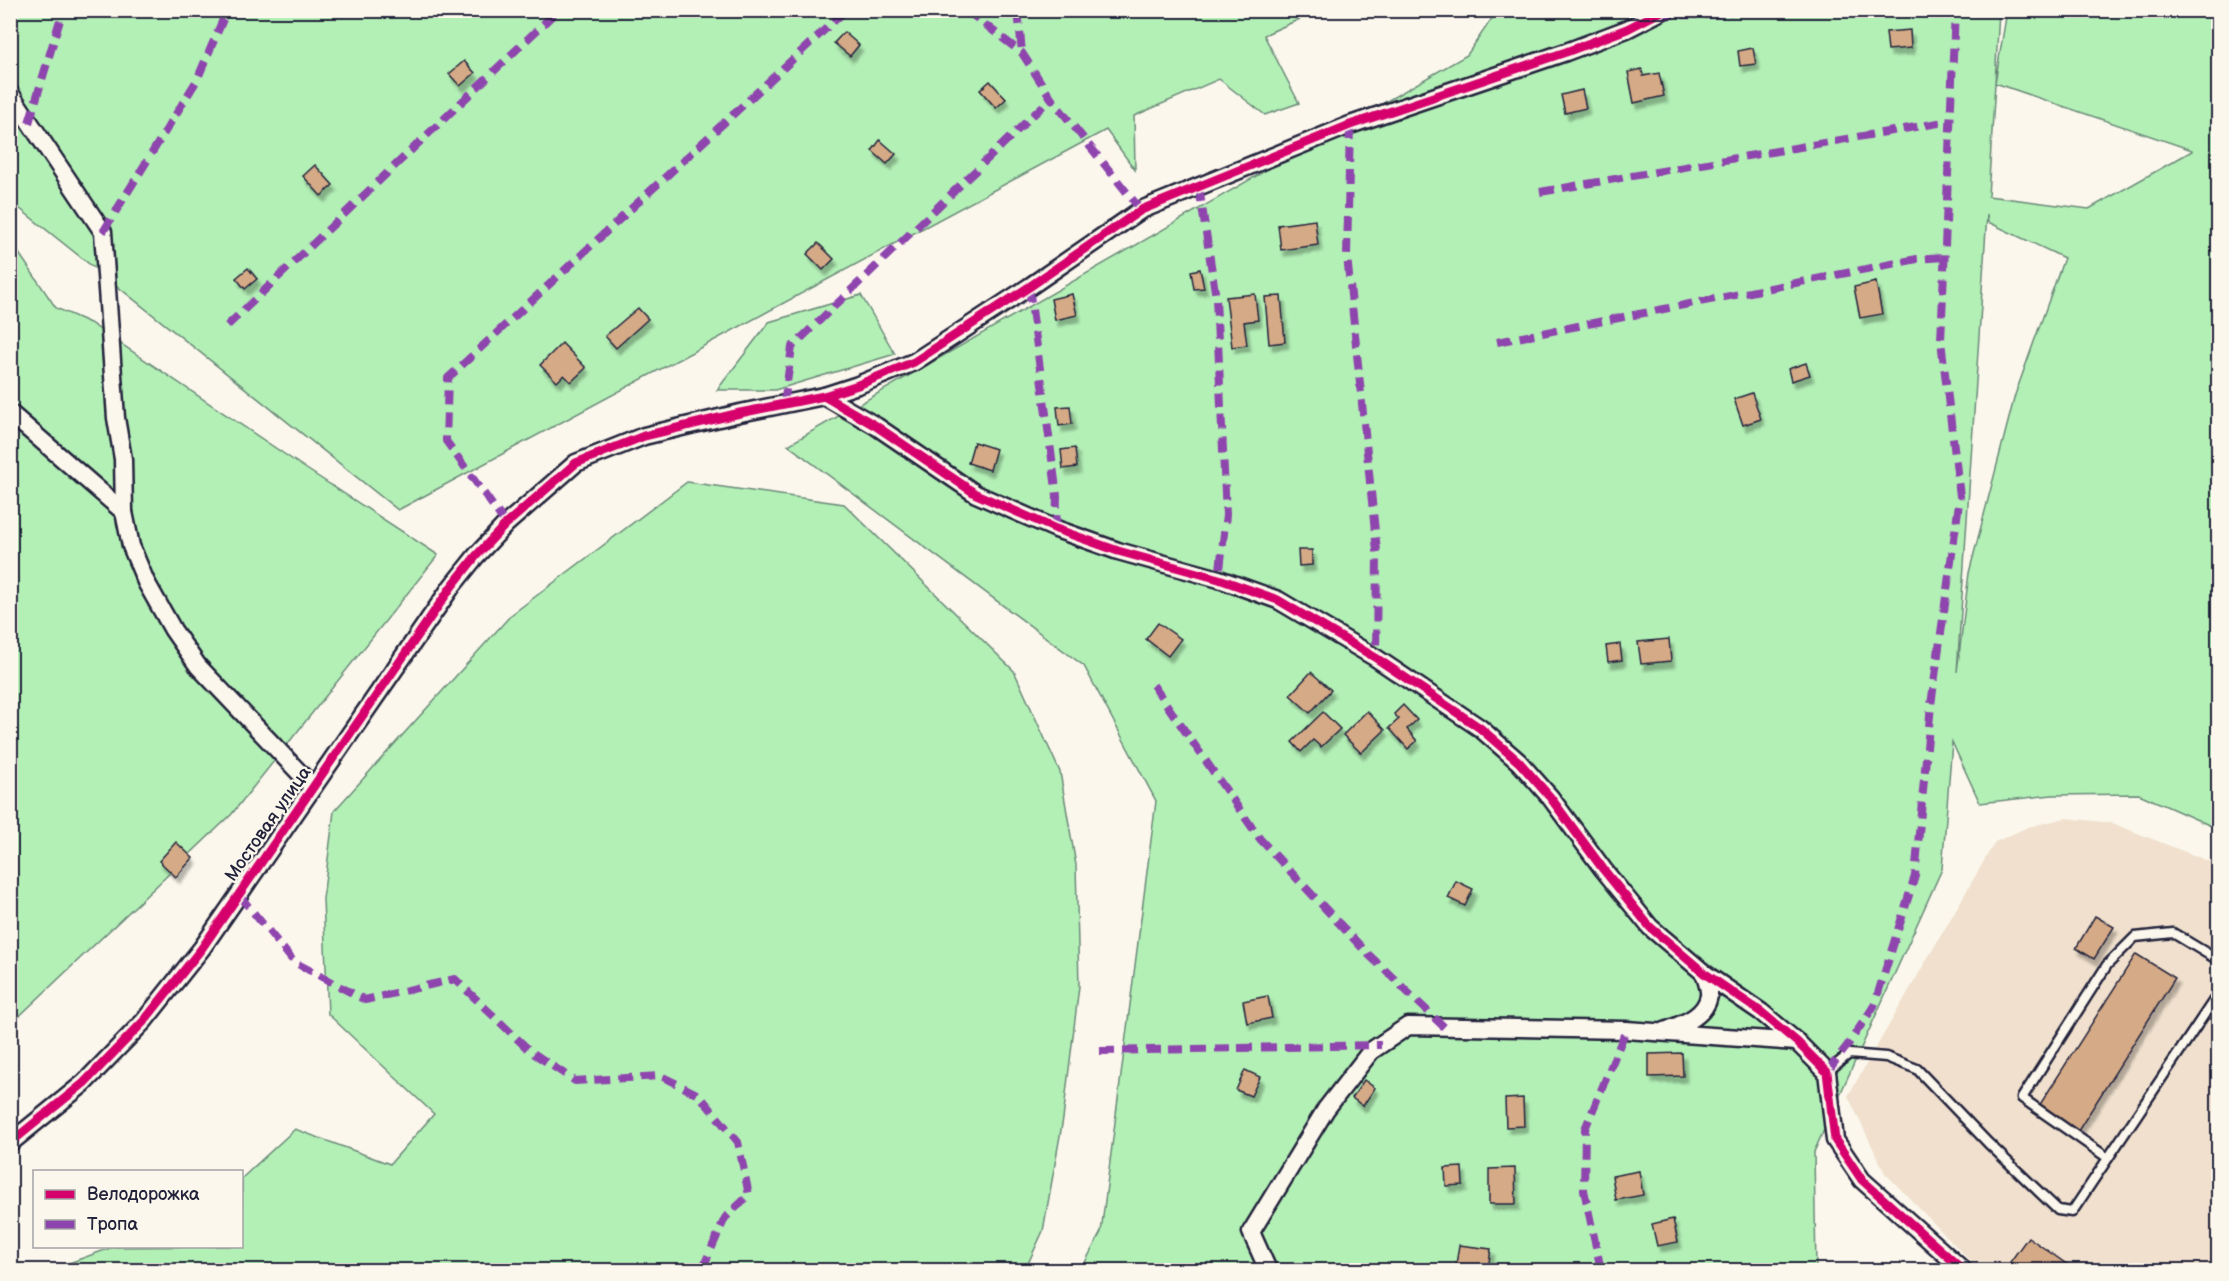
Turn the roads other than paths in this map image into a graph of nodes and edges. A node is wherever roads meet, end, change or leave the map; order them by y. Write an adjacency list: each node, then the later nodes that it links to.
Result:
1 (1664, 10): 3 (street, Мостовая улица)
2 (10, 93): 5 (street)
3 (824, 396): 6 (street, Мостовая улица); 8 (street)
4 (10, 413): 5 (street)
5 (124, 512): 6 (street)
6 (313, 787): 13 (street, Мостовая улица)
7 (2218, 960): 14 (lane)
8 (1704, 973): 10 (street); 11 (street)
9 (2218, 994): 14 (lane)
10 (1661, 1032): 11 (street); 15 (street)
11 (1797, 1042): 12 (street)
12 (1827, 1072): 14 (lane); 16 (street)
13 (10, 1143)
14 (2108, 1158)
15 (1268, 1270)
16 (1963, 1270)

